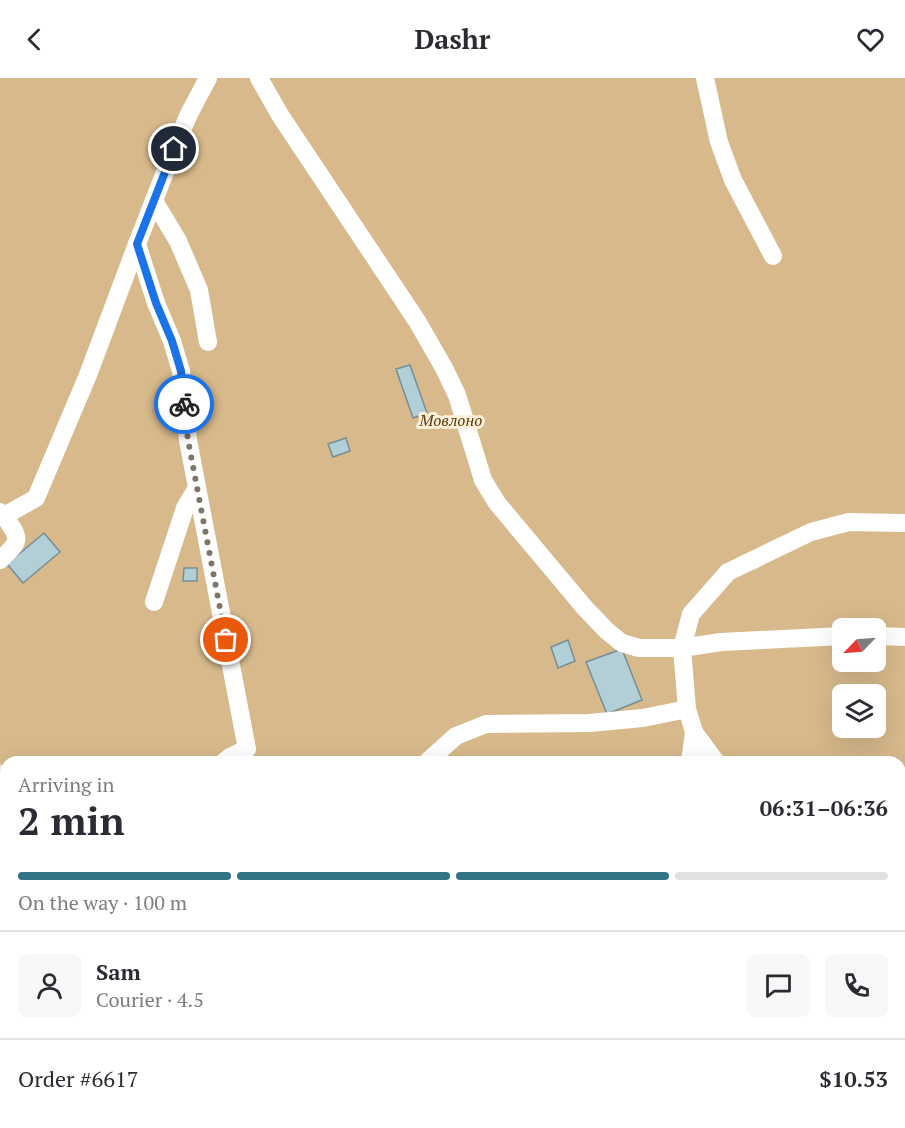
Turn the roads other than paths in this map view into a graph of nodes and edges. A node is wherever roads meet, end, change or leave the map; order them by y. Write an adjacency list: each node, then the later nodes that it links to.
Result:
1 (208, 78): 4 (street)
2 (259, 78): 16 (street)
3 (705, 78): 6 (street)
4 (154, 201): 5 (street); 7 (street)
5 (137, 244): 8 (street); 9 (street)
6 (773, 256)
7 (208, 342)
8 (197, 488): 12 (street); 19 (street)
9 (2, 514): 11 (street)
10 (905, 523): 16 (street)
11 (0, 560)
12 (154, 602)
13 (886, 636): 15 (street)
14 (832, 637): 16 (street)
15 (905, 637)
16 (682, 648): 17 (street)
17 (687, 710): 18 (street); 20 (street)
18 (694, 732): 21 (street); 22 (street)
19 (251, 756)
20 (434, 756)
21 (691, 756)
22 (712, 756)

